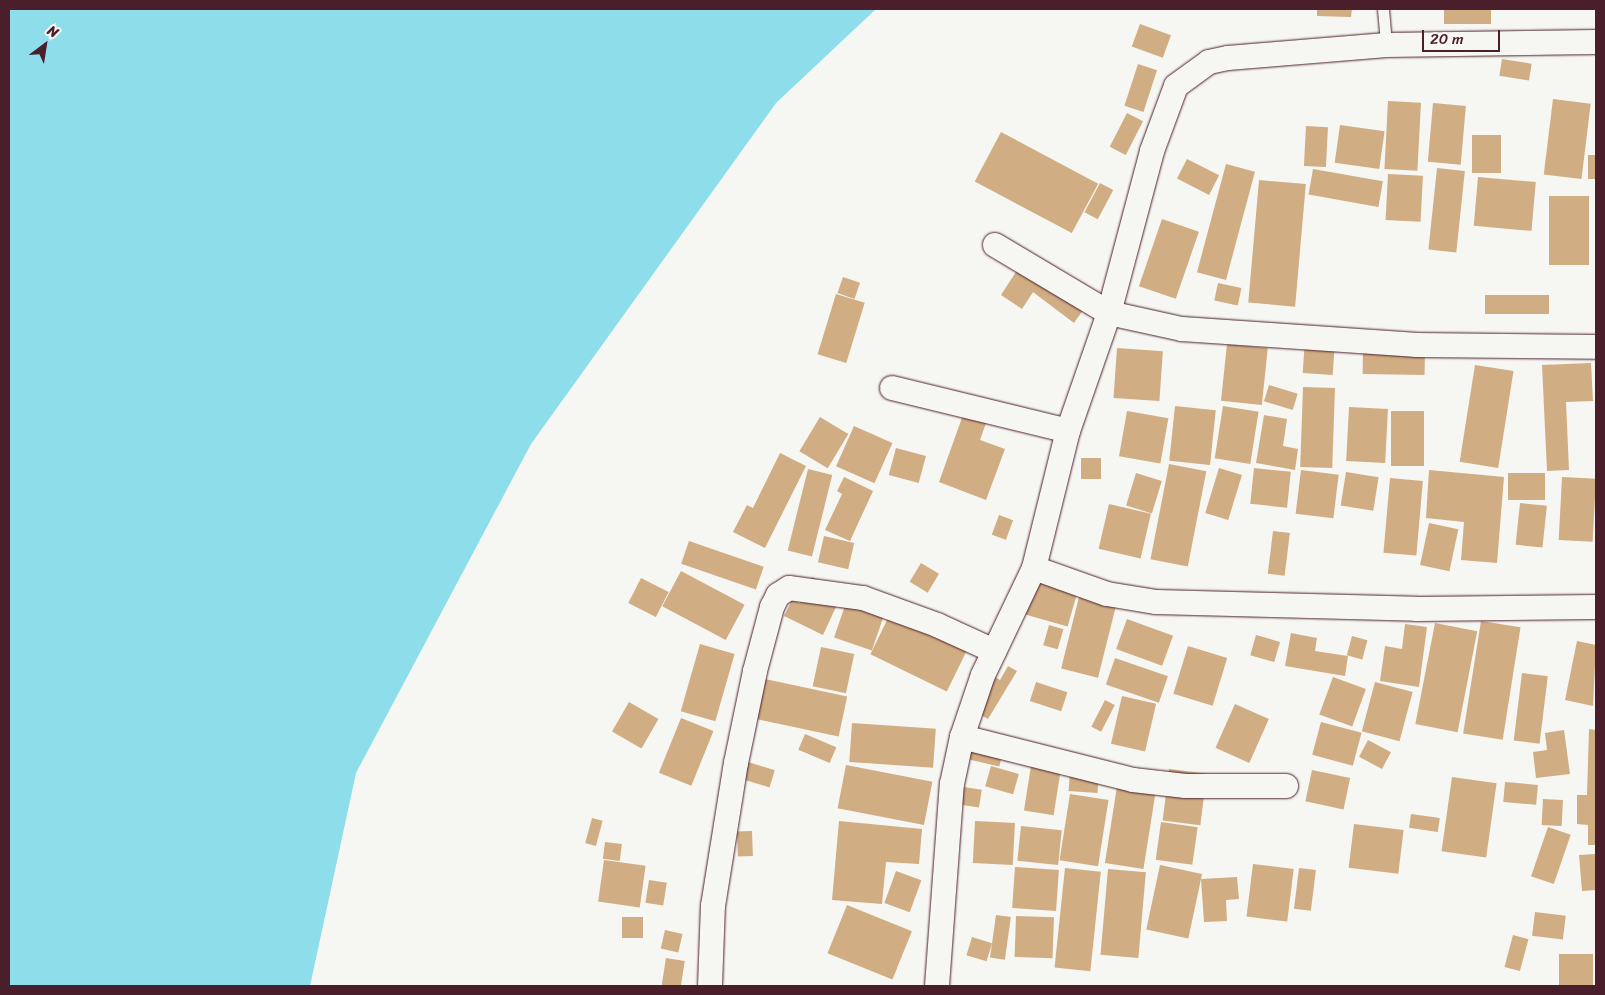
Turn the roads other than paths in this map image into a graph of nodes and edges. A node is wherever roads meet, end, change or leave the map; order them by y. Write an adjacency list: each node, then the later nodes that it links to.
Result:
1 (1383, 9): 3 (lane)
2 (1596, 42): 3 (street)
3 (1386, 45): 5 (street)
4 (995, 244): 5 (street)
5 (1109, 313): 6 (street); 8 (street)
6 (1596, 347)
7 (892, 388): 8 (street)
8 (1068, 431): 9 (street)
9 (1034, 568): 10 (street); 11 (street)
10 (1596, 607)
11 (994, 651): 12 (street); 14 (street)
12 (962, 737): 13 (street); 15 (street)
13 (1286, 786)
14 (710, 986)
15 (937, 986)

